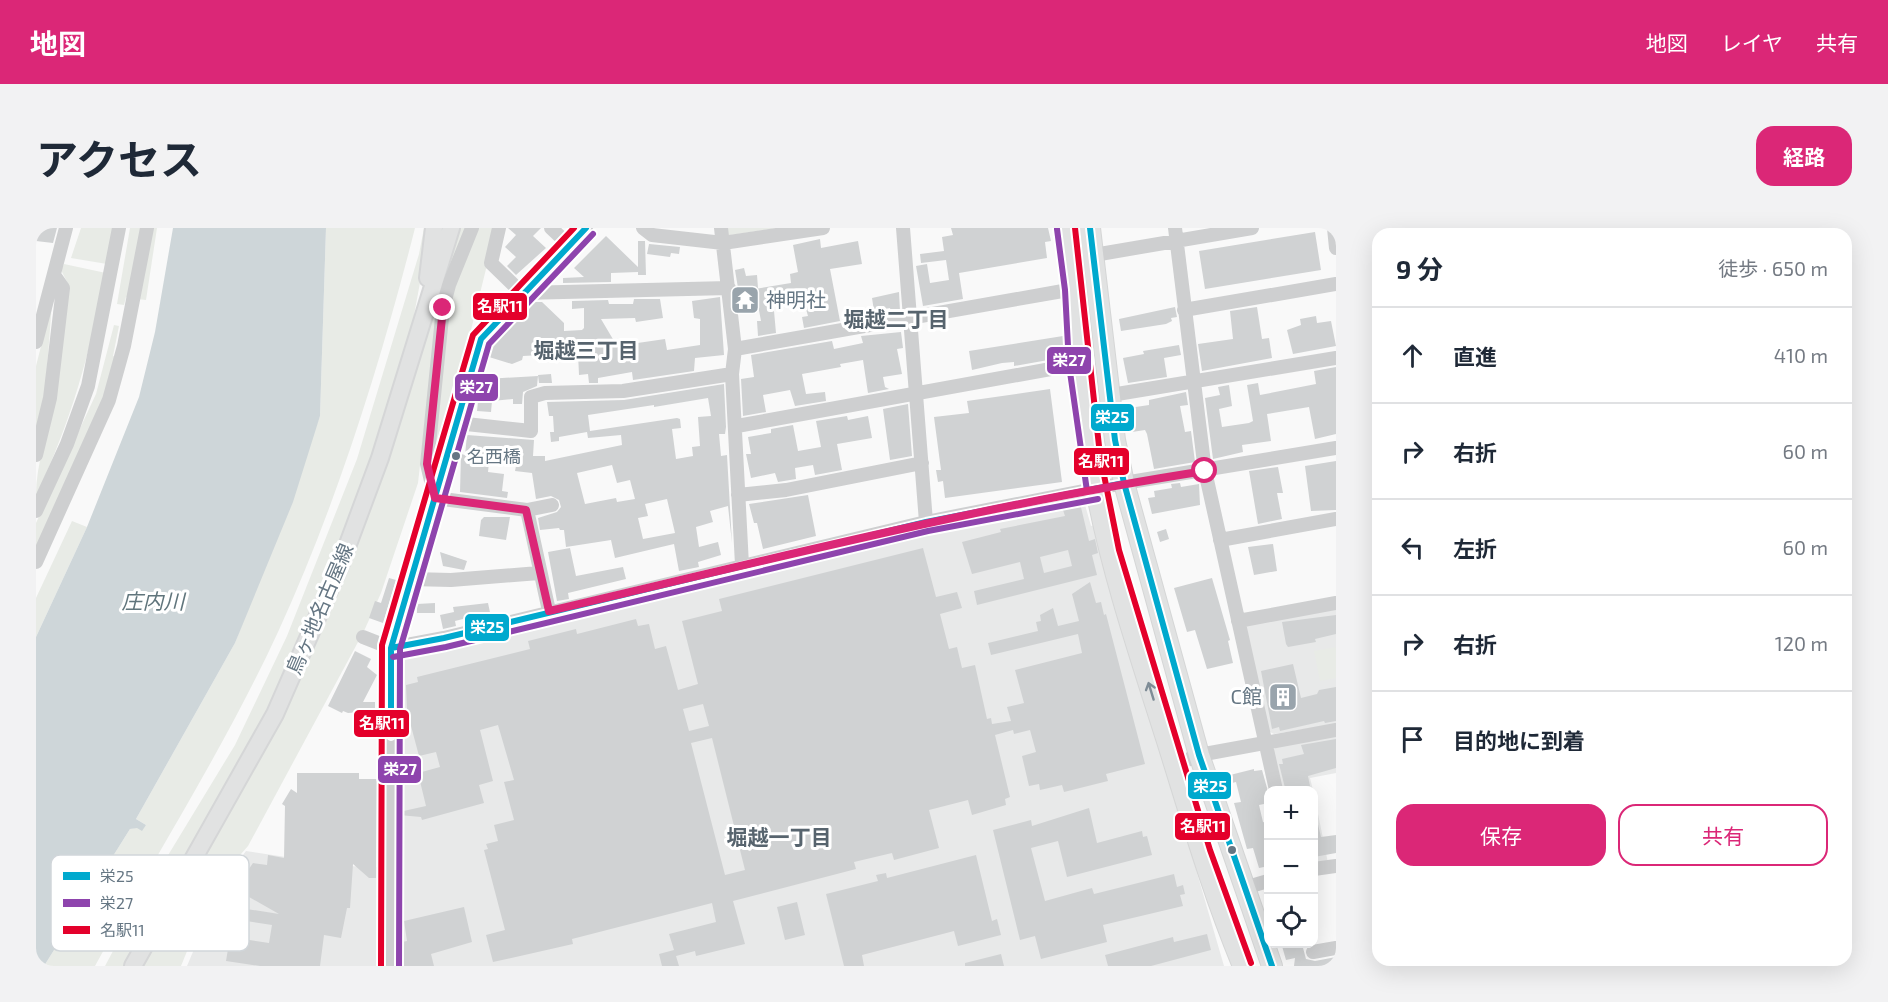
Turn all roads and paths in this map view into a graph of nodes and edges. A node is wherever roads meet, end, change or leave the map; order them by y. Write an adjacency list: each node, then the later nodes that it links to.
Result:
1 (66, 228): 23 (street)
2 (120, 228): 52 (street)
3 (147, 228): 56 (street)
4 (434, 228): 29 (main road)
5 (451, 228): 24 (main road, 鳥ヶ地名古屋線)
6 (472, 228): 24 (street)
7 (499, 228): 28 (street)
8 (551, 228): 20 (street)
9 (586, 228): 20 (street)
10 (643, 228): 19 (street)
11 (721, 228): 19 (street)
12 (823, 228): 19 (street)
13 (903, 228): 31 (street)
14 (1066, 228): 27 (highway)
15 (1090, 228): 22 (highway)
16 (1252, 228): 18 (street)
17 (1334, 228): 21 (street)
18 (1176, 234): 22 (street); 30 (street)
19 (723, 243): 26 (street)
20 (569, 245): 28 (street)
21 (1336, 248)
22 (1094, 255): 39 (highway)
23 (54, 275): 32 (street); 43 (street)
24 (441, 282): 29 (main road, 鳥ヶ地名古屋線); 49 (street)
25 (1336, 284): 30 (street)
26 (729, 288): 28 (street); 33 (street)
27 (1074, 289): 31 (street); 35 (highway)
28 (522, 293): 40 (street)
29 (427, 300): 70 (main road, 鳥ヶ地名古屋線)
30 (1184, 310): 37 (street)
31 (911, 318): 33 (street); 38 (street)
32 (36, 342)
33 (735, 349): 36 (street)
34 (1336, 358): 37 (street)
35 (1078, 364): 38 (street); 47 (highway)
36 (732, 374): 40 (street); 41 (street)
37 (1193, 382): 39 (street); 45 (street)
38 (916, 394): 41 (street); 44 (street)
39 (1111, 395): 46 (highway)
40 (457, 423): 49 (street)
41 (736, 426): 48 (street)
42 (1336, 448): 45 (street)
43 (36, 455)
44 (922, 462): 48 (street); 54 (street)
45 (1205, 471): 46 (street); 55 (street)
46 (1124, 483): 47 (street); 67 (highway)
47 (1096, 489): 54 (street); 68 (highway, one-way to 47)
48 (738, 495): 57 (street)
49 (435, 498): 51 (street); 59 (street)
50 (552, 505): 51 (street)
51 (526, 510): 58 (street)
52 (36, 511)
53 (1336, 519): 55 (street)
54 (926, 522): 57 (street)
55 (1220, 540): 62 (street)
56 (36, 562)
57 (742, 565): 61 (street)
58 (539, 573): 59 (street); 61 (street)
59 (411, 579): 64 (street)
60 (1336, 603): 62 (street)
61 (549, 611): 64 (street)
62 (1238, 621): 66 (street)
63 (363, 637): 64 (street)
64 (391, 648): 80 (street)
65 (1336, 729): 66 (street)
66 (1265, 741): 67 (street); 69 (street)
67 (1199, 755): 68 (street); 74 (highway)
68 (1174, 765): 81 (highway)
69 (1275, 786)
70 (196, 855)
71 (1336, 866): 72 (street)
72 (1318, 868)
73 (1264, 882): 74 (street)
74 (1244, 888): 82 (highway)
75 (1312, 948): 83 (street)
76 (1318, 948): 77 (street)
77 (1336, 948)
78 (141, 951): 79 (main road, 鳥ヶ地名古屋線)
79 (133, 966)
80 (390, 966)
81 (1243, 966)
82 (1272, 966)
83 (1316, 966)

